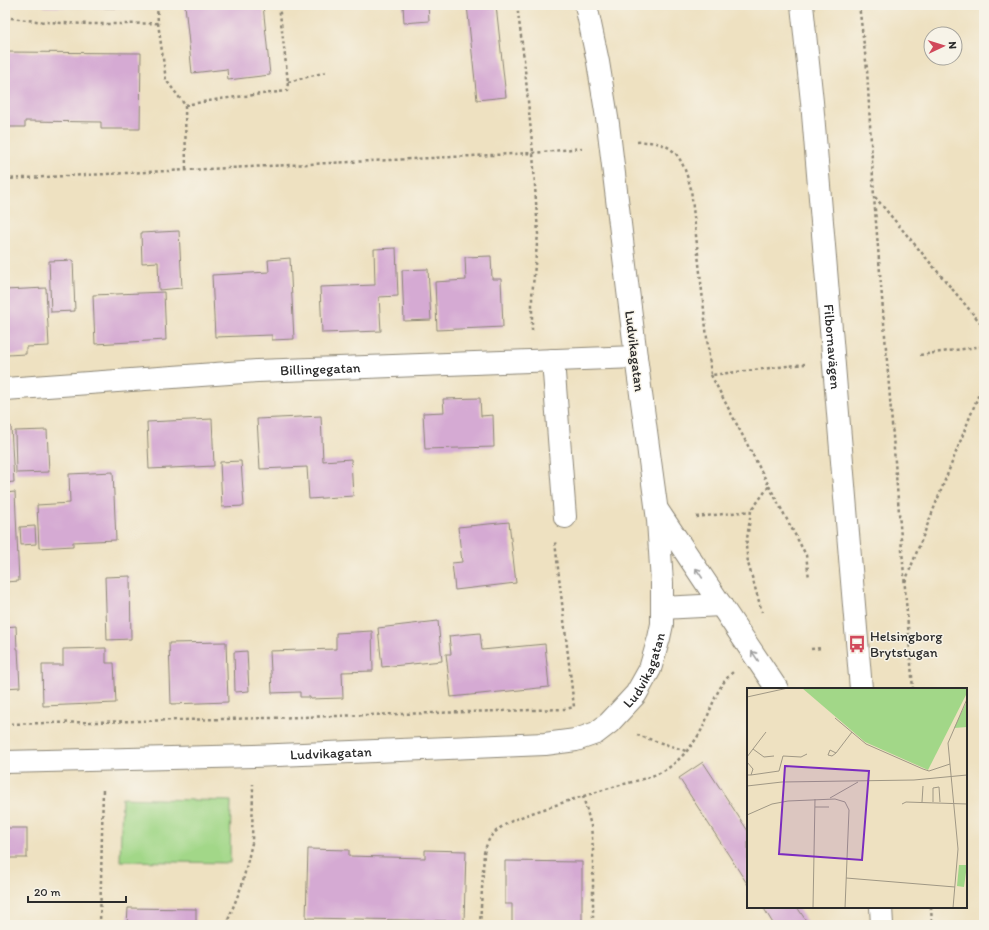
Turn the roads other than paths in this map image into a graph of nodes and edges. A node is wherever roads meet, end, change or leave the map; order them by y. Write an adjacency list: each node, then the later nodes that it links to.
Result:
1 (586, 5): 3 (street, Ludvikagatan)
2 (802, 5): 11 (street, Filbornavägen)
3 (636, 357): 4 (street, Billingegatan); 6 (street, Ludvikagatan)
4 (542, 361): 5 (street, Billingegatan); 7 (street)
5 (5, 389)
6 (656, 508): 8 (street, one-way to 6); 9 (street, Ludvikagatan)
7 (565, 517)
8 (721, 605): 9 (street); 10 (street, one-way to 8)
9 (662, 608): 12 (street, Ludvikagatan)
10 (776, 688)
11 (861, 688)
12 (5, 762)
13 (881, 908): 14 (street)
14 (882, 925)

